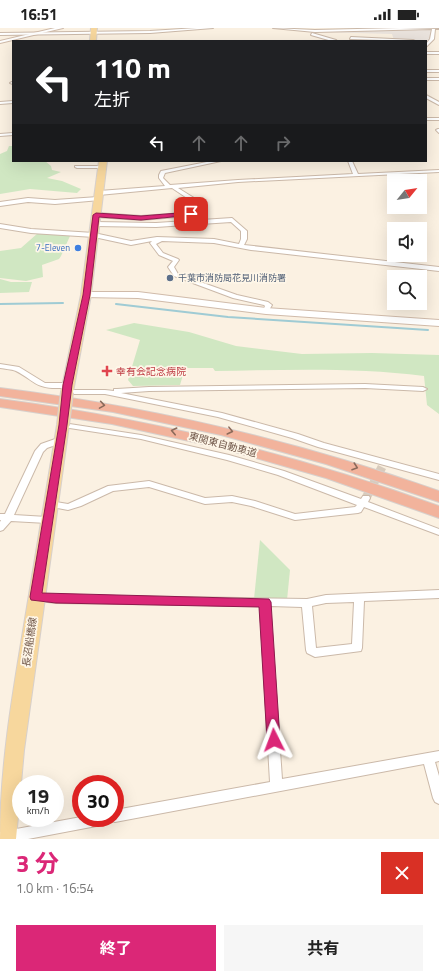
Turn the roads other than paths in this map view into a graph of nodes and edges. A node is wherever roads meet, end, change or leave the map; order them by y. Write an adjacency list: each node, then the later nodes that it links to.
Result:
1 (61, 28): 10 (street)
2 (211, 28): 8 (street)
3 (275, 28): 7 (street)
4 (434, 28): 5 (street); 7 (street); 17 (street)
5 (438, 28)
6 (94, 30): 8 (street); 10 (street); 14 (main road)
7 (291, 30): 15 (street)
8 (150, 31): 11 (street)
9 (0, 34): 10 (street)
10 (35, 34): 18 (street)
11 (153, 37)
12 (351, 38): 16 (street)
13 (439, 39): 17 (street)
14 (93, 40)
15 (333, 40)
16 (392, 40)
17 (430, 41)
18 (0, 42)
19 (427, 53): 20 (street)
20 (439, 53)
21 (427, 71): 22 (street)
22 (439, 71)
23 (427, 79): 24 (street)
24 (439, 79)
25 (427, 97): 28 (street)
26 (12, 102): 27 (street)
27 (0, 103)
28 (439, 104)
29 (427, 119): 30 (street)
30 (439, 119)
31 (12, 134): 32 (street)
32 (0, 135)
33 (214, 162): 39 (street)
34 (350, 162): 38 (street)
35 (103, 164): 36 (street); 40 (main road, 長沼船橋線)
36 (77, 167)
37 (439, 171): 38 (street)
38 (356, 174): 39 (street)
39 (171, 187): 40 (street); 42 (street)
40 (99, 196): 41 (street); 43 (main road, 長沼船橋線)
41 (0, 204)
42 (202, 213): 43 (street); 44 (street)
43 (96, 220): 44 (street); 46 (main road, 長沼船橋線)
44 (208, 222): 48 (street)
45 (0, 226): 46 (street)
46 (94, 235): 47 (street); 50 (main road, 長沼船橋線)
47 (175, 240): 48 (street); 51 (street)
48 (241, 246): 49 (street)
49 (439, 270)
50 (86, 295): 51 (street); 55 (main road, 長沼船橋線)
51 (266, 311): 52 (street)
52 (439, 323)
53 (0, 366): 55 (street)
54 (0, 389): 60 (highway)
55 (67, 389): 58 (street); 62 (main road, 長沼船橋線, bridge)
56 (423, 390): 58 (street)
57 (0, 392): 60 (highway, 東関東自動車道)
58 (105, 392): 64 (street)
59 (0, 403): 60 (highway, 東関東自動車道)
60 (50, 403): 61 (highway); 63 (highway, 東関東自動車道, one-way to 60); 65 (highway, 東関東自動車道, one-way to 65)
61 (0, 410)
62 (62, 432): 68 (street); 69 (main road, 長沼船橋線); 71 (street)
63 (269, 456): 70 (highway, 東関東自動車道); 72 (highway)
64 (439, 477)
65 (396, 481): 66 (highway); 67 (highway, 東関東自動車道)
66 (439, 494)
67 (439, 497)
68 (363, 501): 69 (street); 74 (street)
69 (48, 512): 71 (street); 76 (main road, 長沼船橋線)
70 (439, 512)
71 (4, 517): 73 (street)
72 (439, 518)
73 (0, 528)
74 (439, 532)
75 (439, 594): 77 (street)
76 (35, 597): 78 (street); 85 (main road, 長沼船橋線)
77 (359, 598): 79 (street); 79 (street)
78 (265, 602): 79 (street); 81 (street)
79 (307, 603)
80 (434, 757): 81 (street); 82 (street)
81 (276, 786): 83 (street)
82 (439, 798)
83 (124, 814)
84 (72, 825): 85 (street)
85 (4, 838)

